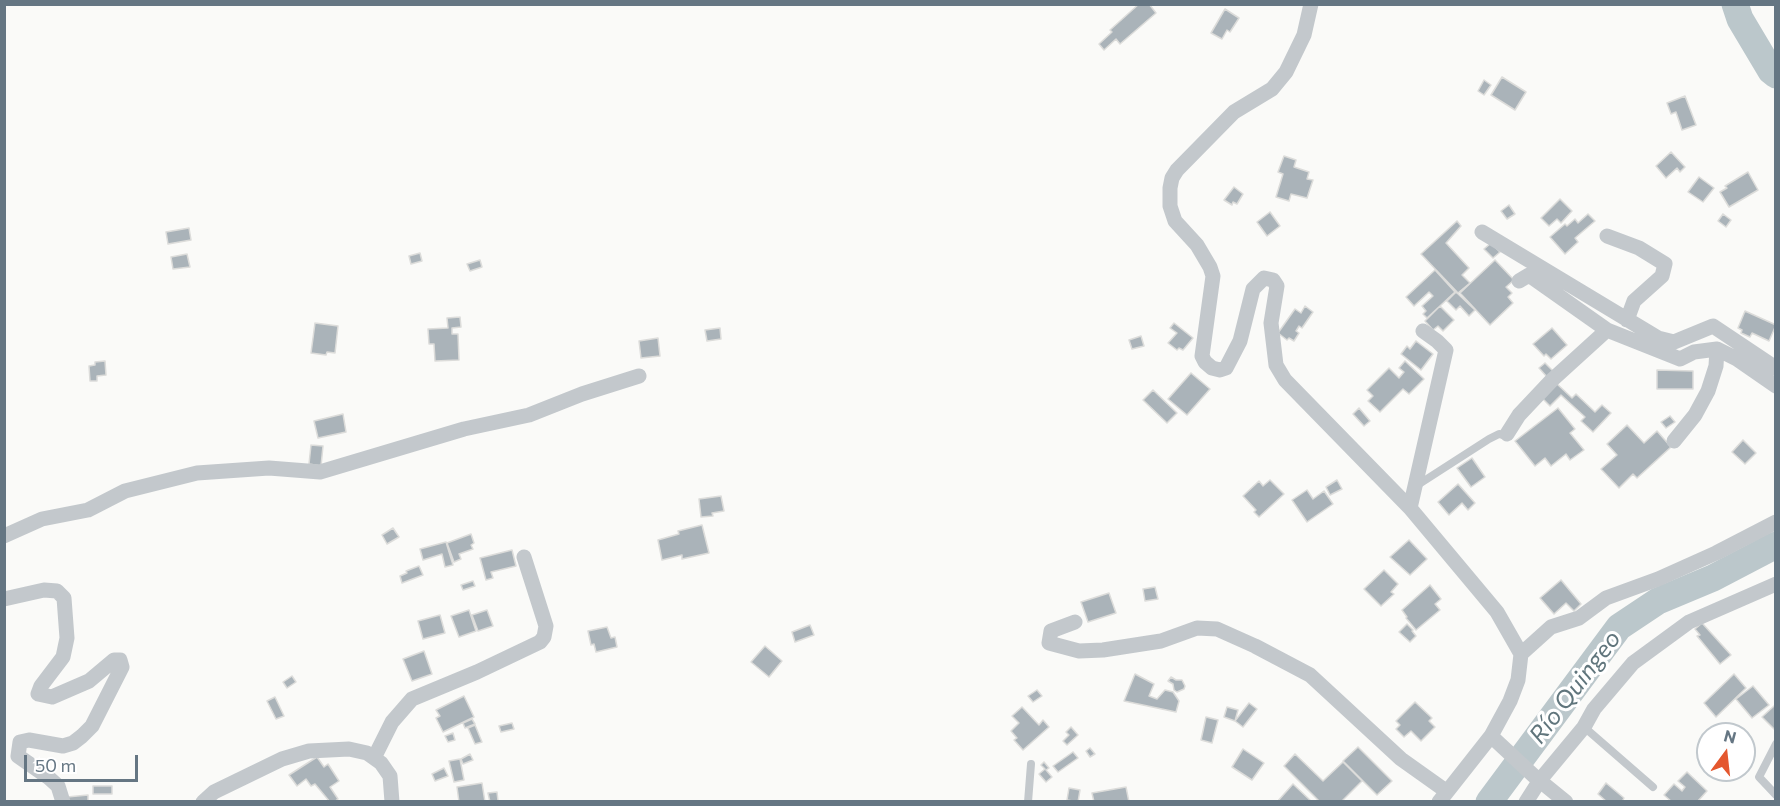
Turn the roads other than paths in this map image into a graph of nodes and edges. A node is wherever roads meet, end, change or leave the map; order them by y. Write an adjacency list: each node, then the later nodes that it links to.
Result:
1 (1311, 4): 15 (street)
2 (1482, 232): 5 (street)
3 (1607, 237): 5 (street)
4 (1519, 280): 6 (street)
5 (1627, 320): 9 (street)
6 (1607, 330): 8 (street); 12 (street)
7 (1423, 331): 14 (street)
8 (1717, 349): 11 (street); 13 (street)
9 (1776, 368)
10 (639, 376): 17 (street)
11 (1776, 386)
12 (1509, 436): 14 (lane)
13 (1674, 441)
14 (1415, 487): 15 (street)
15 (1410, 508): 22 (street)
16 (1776, 522): 22 (street)
17 (4, 536)
18 (524, 557): 26 (street)
19 (1776, 584): 23 (street)
20 (4, 599): 32 (street)
21 (1074, 621): 31 (street)
22 (1521, 654): 24 (street)
23 (1584, 728): 28 (street); 29 (lane)
24 (1497, 741): 28 (street); 31 (street)
25 (1776, 744): 30 (lane)
26 (374, 758): 33 (street); 34 (street)
27 (1031, 764): 35 (lane)
28 (1537, 778): 36 (street); 37 (street)
29 (1653, 787)
30 (1776, 795)
31 (1443, 796)
32 (63, 801)
33 (202, 801)
34 (392, 801)
35 (1028, 801)
36 (1526, 801)
37 (1566, 801)

